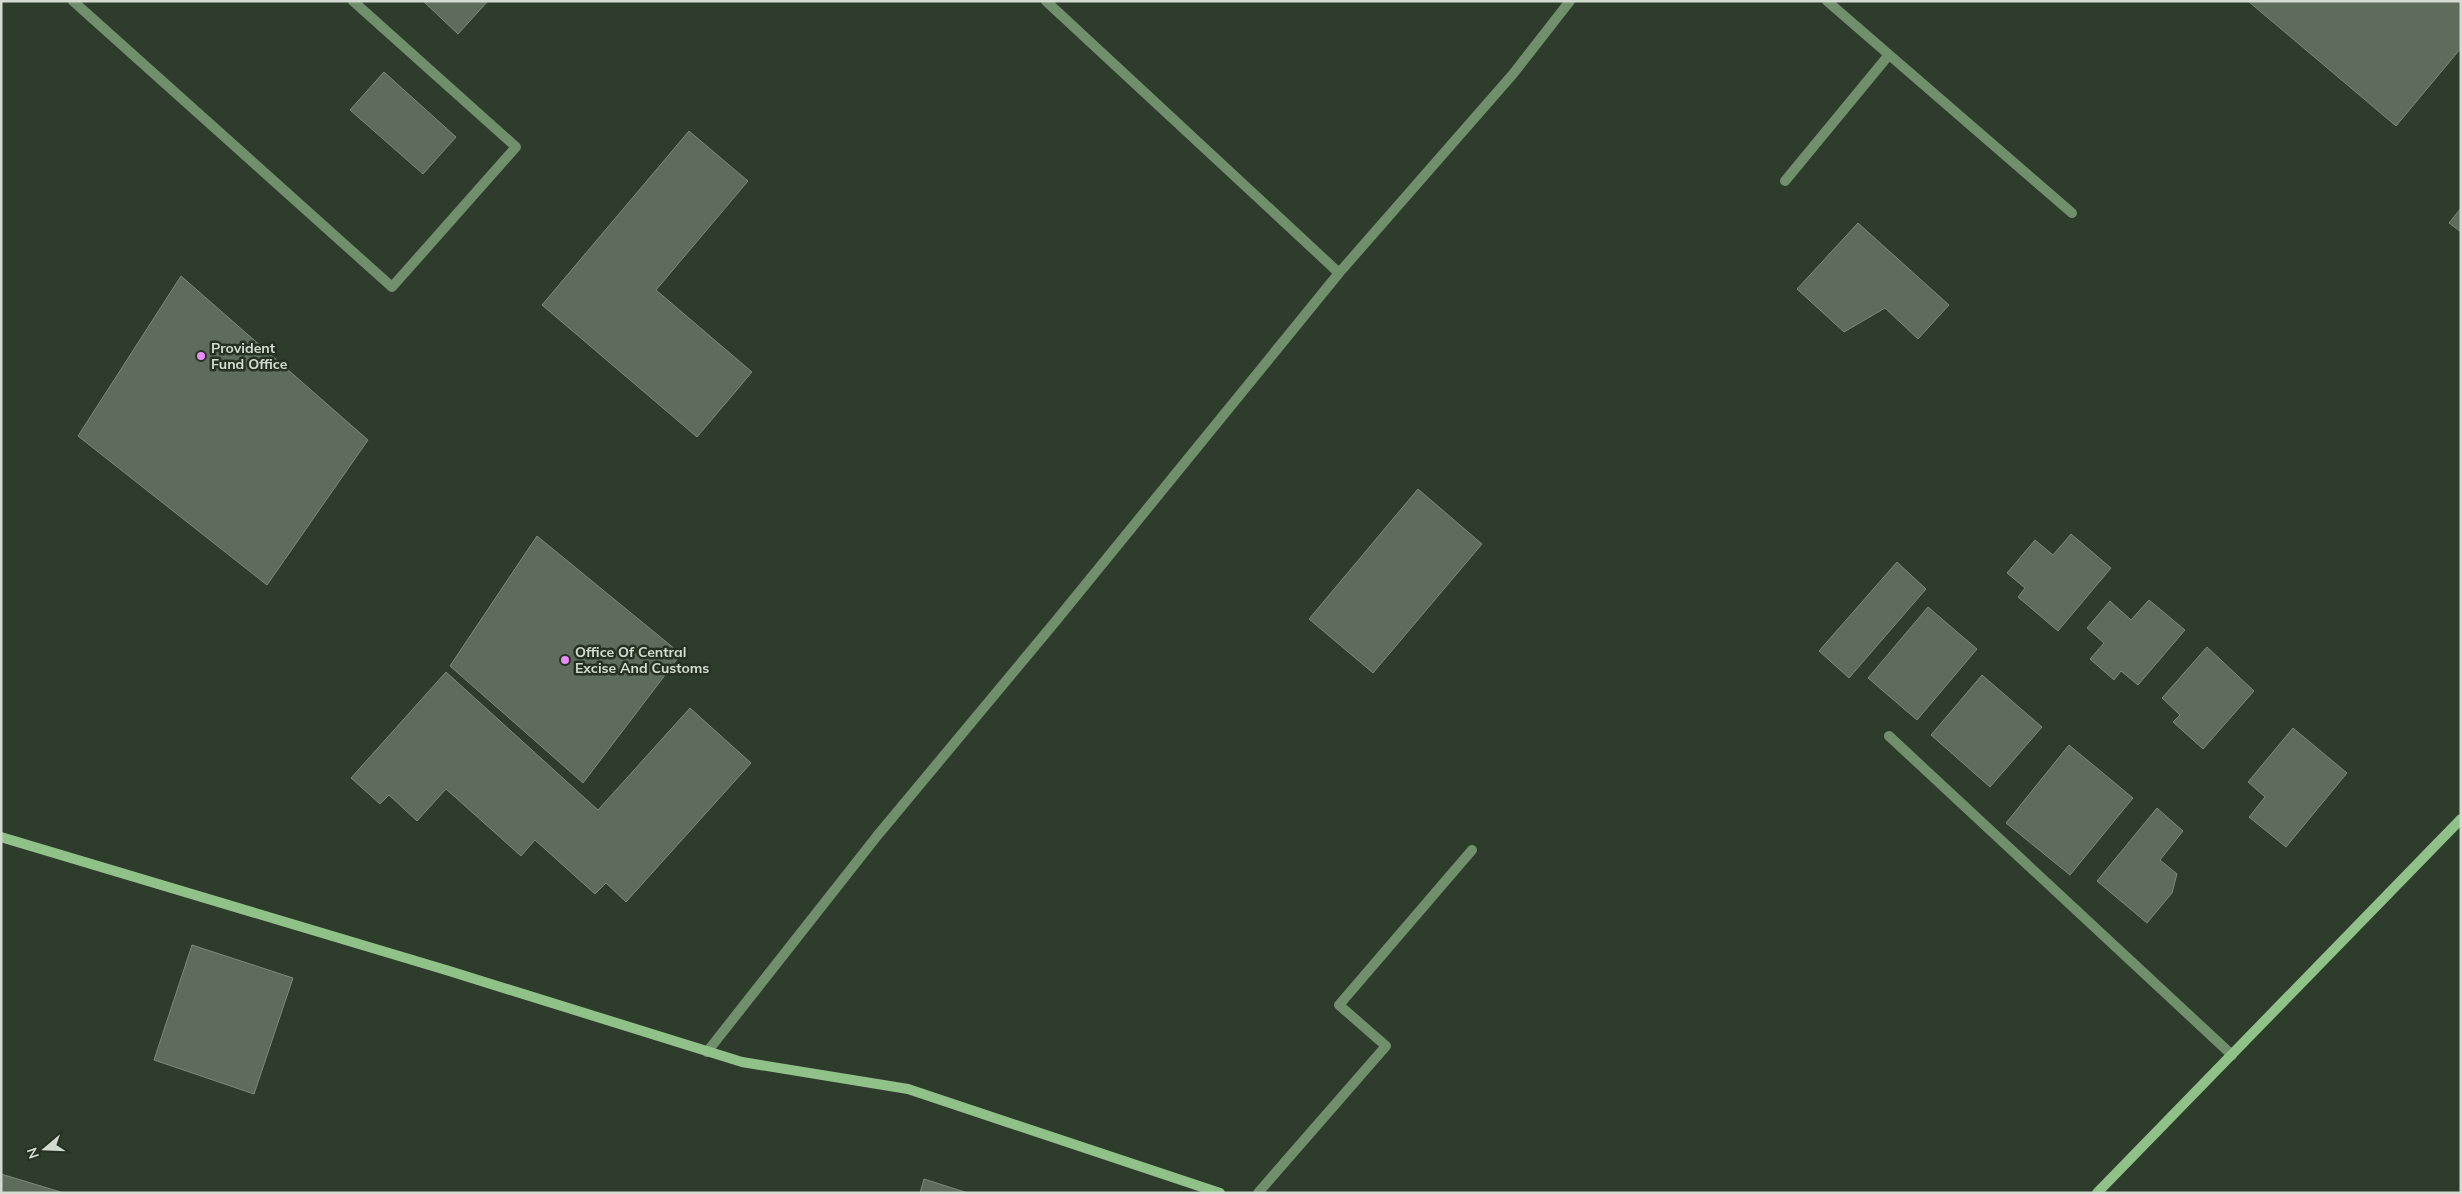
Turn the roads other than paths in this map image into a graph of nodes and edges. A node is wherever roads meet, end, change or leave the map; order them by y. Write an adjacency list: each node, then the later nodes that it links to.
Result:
1 (73, 1): 2 (street)
2 (353, 1)
3 (1046, 1): 9 (street)
4 (1570, 1): 9 (street)
5 (1827, 1): 6 (street)
6 (1888, 56): 7 (street); 8 (street)
7 (1786, 181)
8 (2072, 213)
9 (1339, 273): 14 (street)
10 (1889, 736): 15 (street)
11 (2461, 819): 15 (street)
12 (1, 838): 14 (street)
13 (1472, 850): 17 (street)
14 (707, 1052): 16 (street)
15 (2232, 1055): 18 (street)
16 (1220, 1193)
17 (1258, 1193)
18 (2097, 1193)

